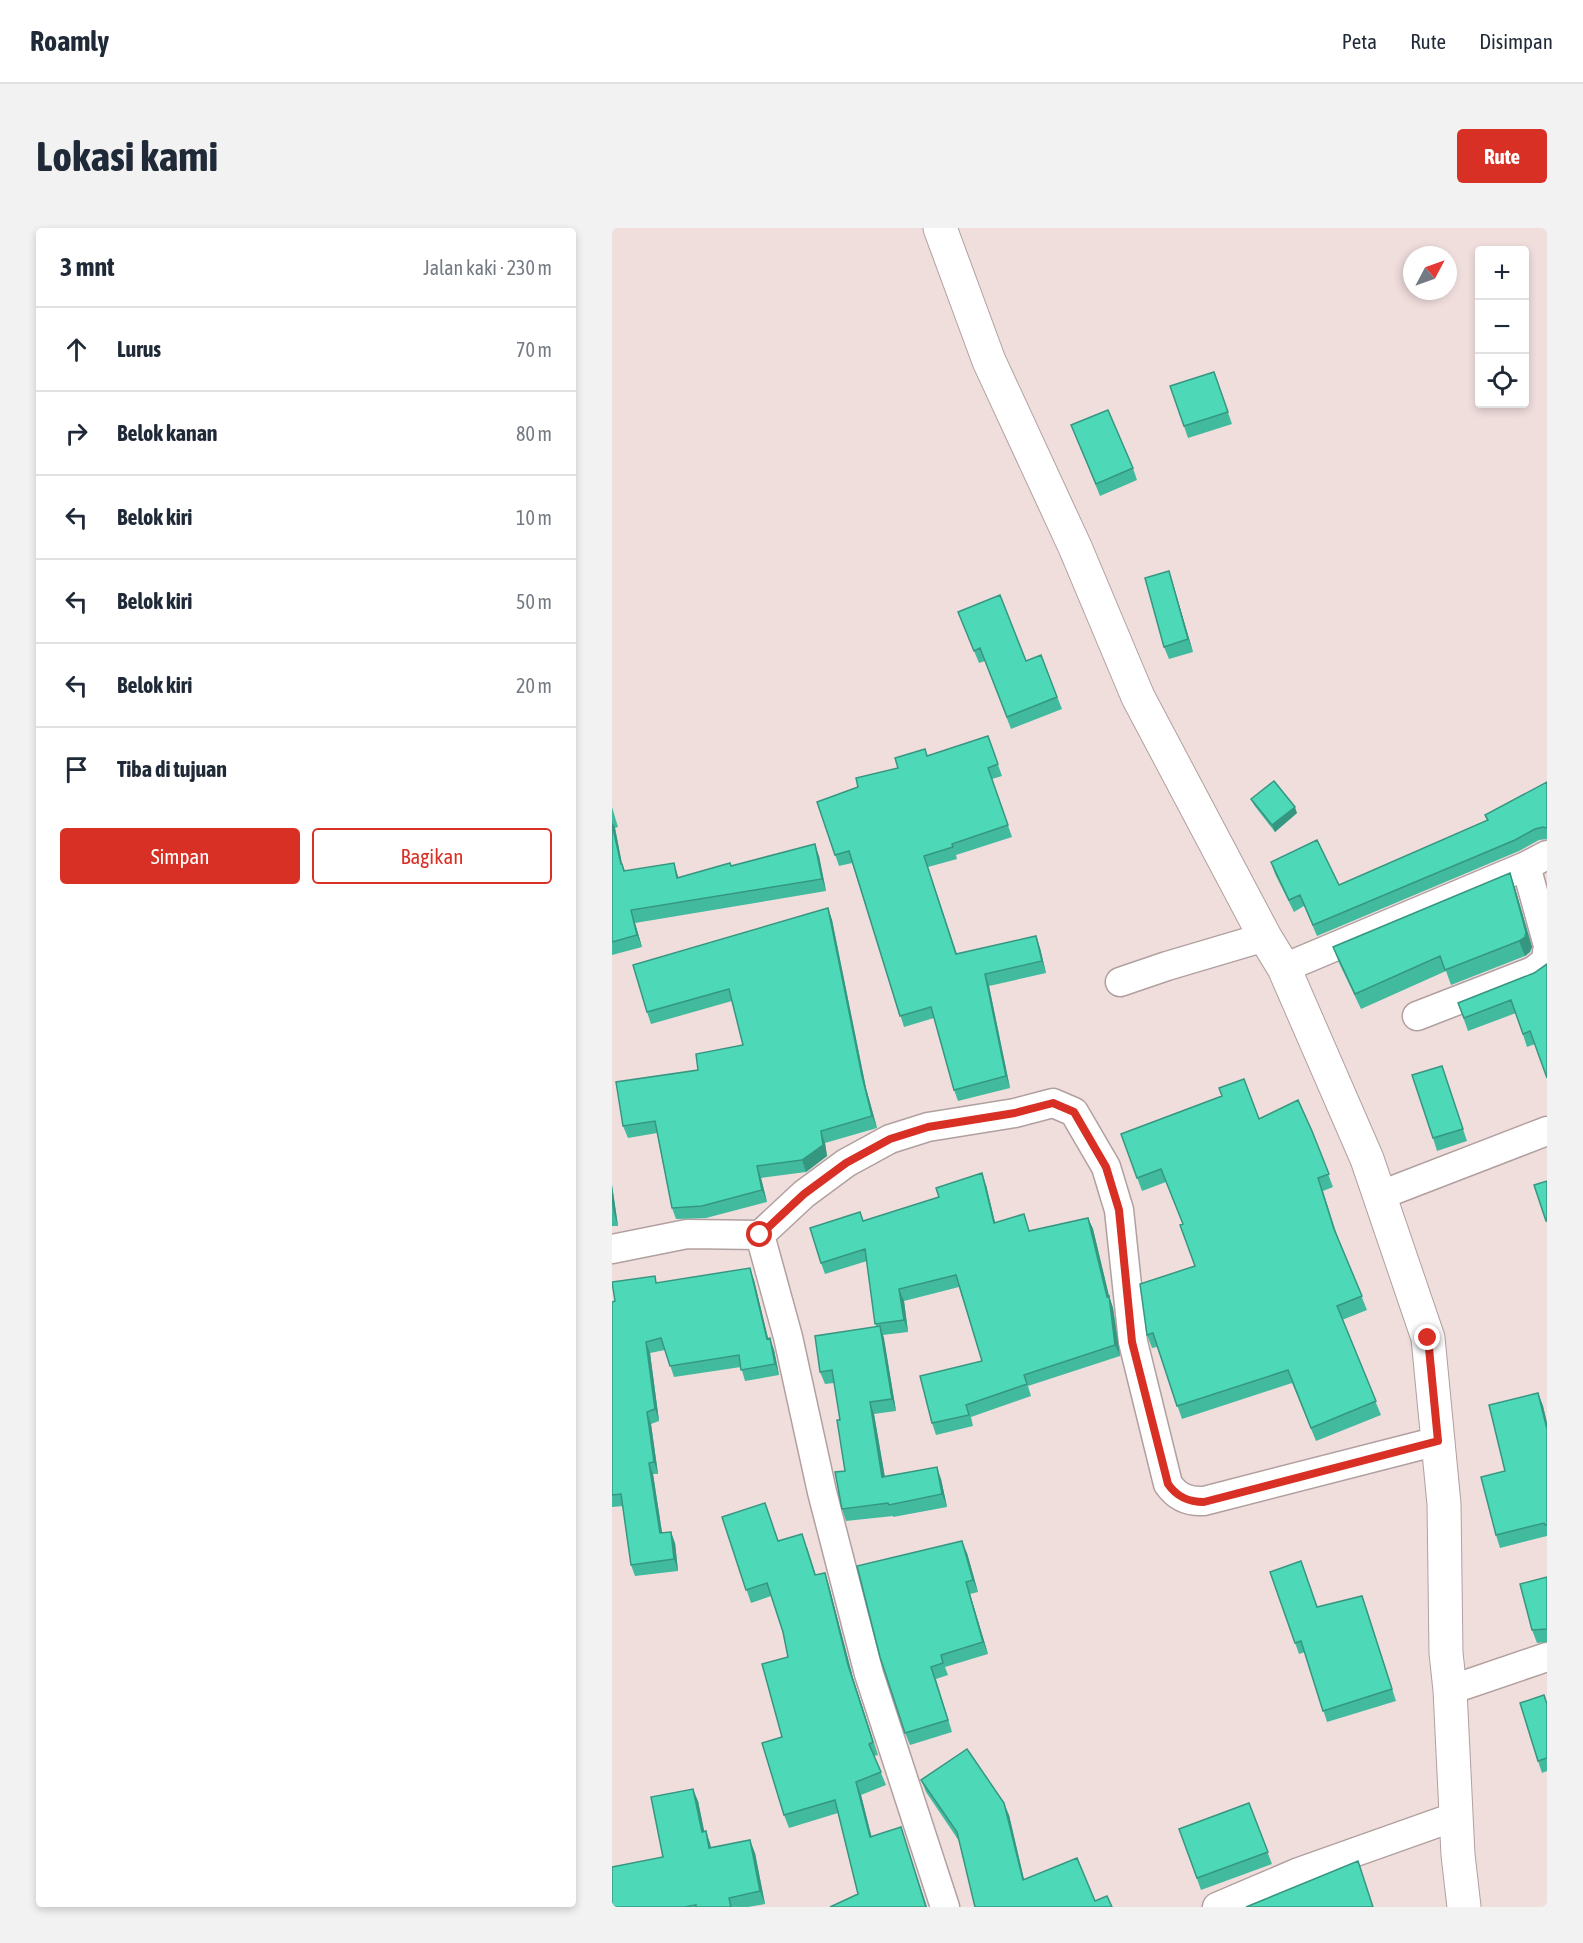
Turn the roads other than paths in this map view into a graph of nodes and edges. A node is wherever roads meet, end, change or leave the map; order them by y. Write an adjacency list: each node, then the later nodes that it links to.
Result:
1 (940, 228): 3 (main road)
2 (1537, 860): 4 (street); 6 (street)
3 (1265, 937): 6 (main road); 7 (street)
4 (1547, 942)
5 (1547, 952): 8 (street)
6 (1284, 968): 10 (main road)
7 (1120, 982)
8 (1417, 1016)
9 (1547, 1131): 10 (street)
10 (1381, 1195): 13 (main road)
11 (760, 1235): 12 (street); 13 (street); 17 (street)
12 (612, 1249)
13 (1438, 1441): 15 (main road)
14 (1547, 1657): 15 (street)
15 (1450, 1690): 16 (main road)
16 (1457, 1816): 18 (street); 19 (main road)
17 (945, 1907)
18 (1217, 1907)
19 (1464, 1907)

